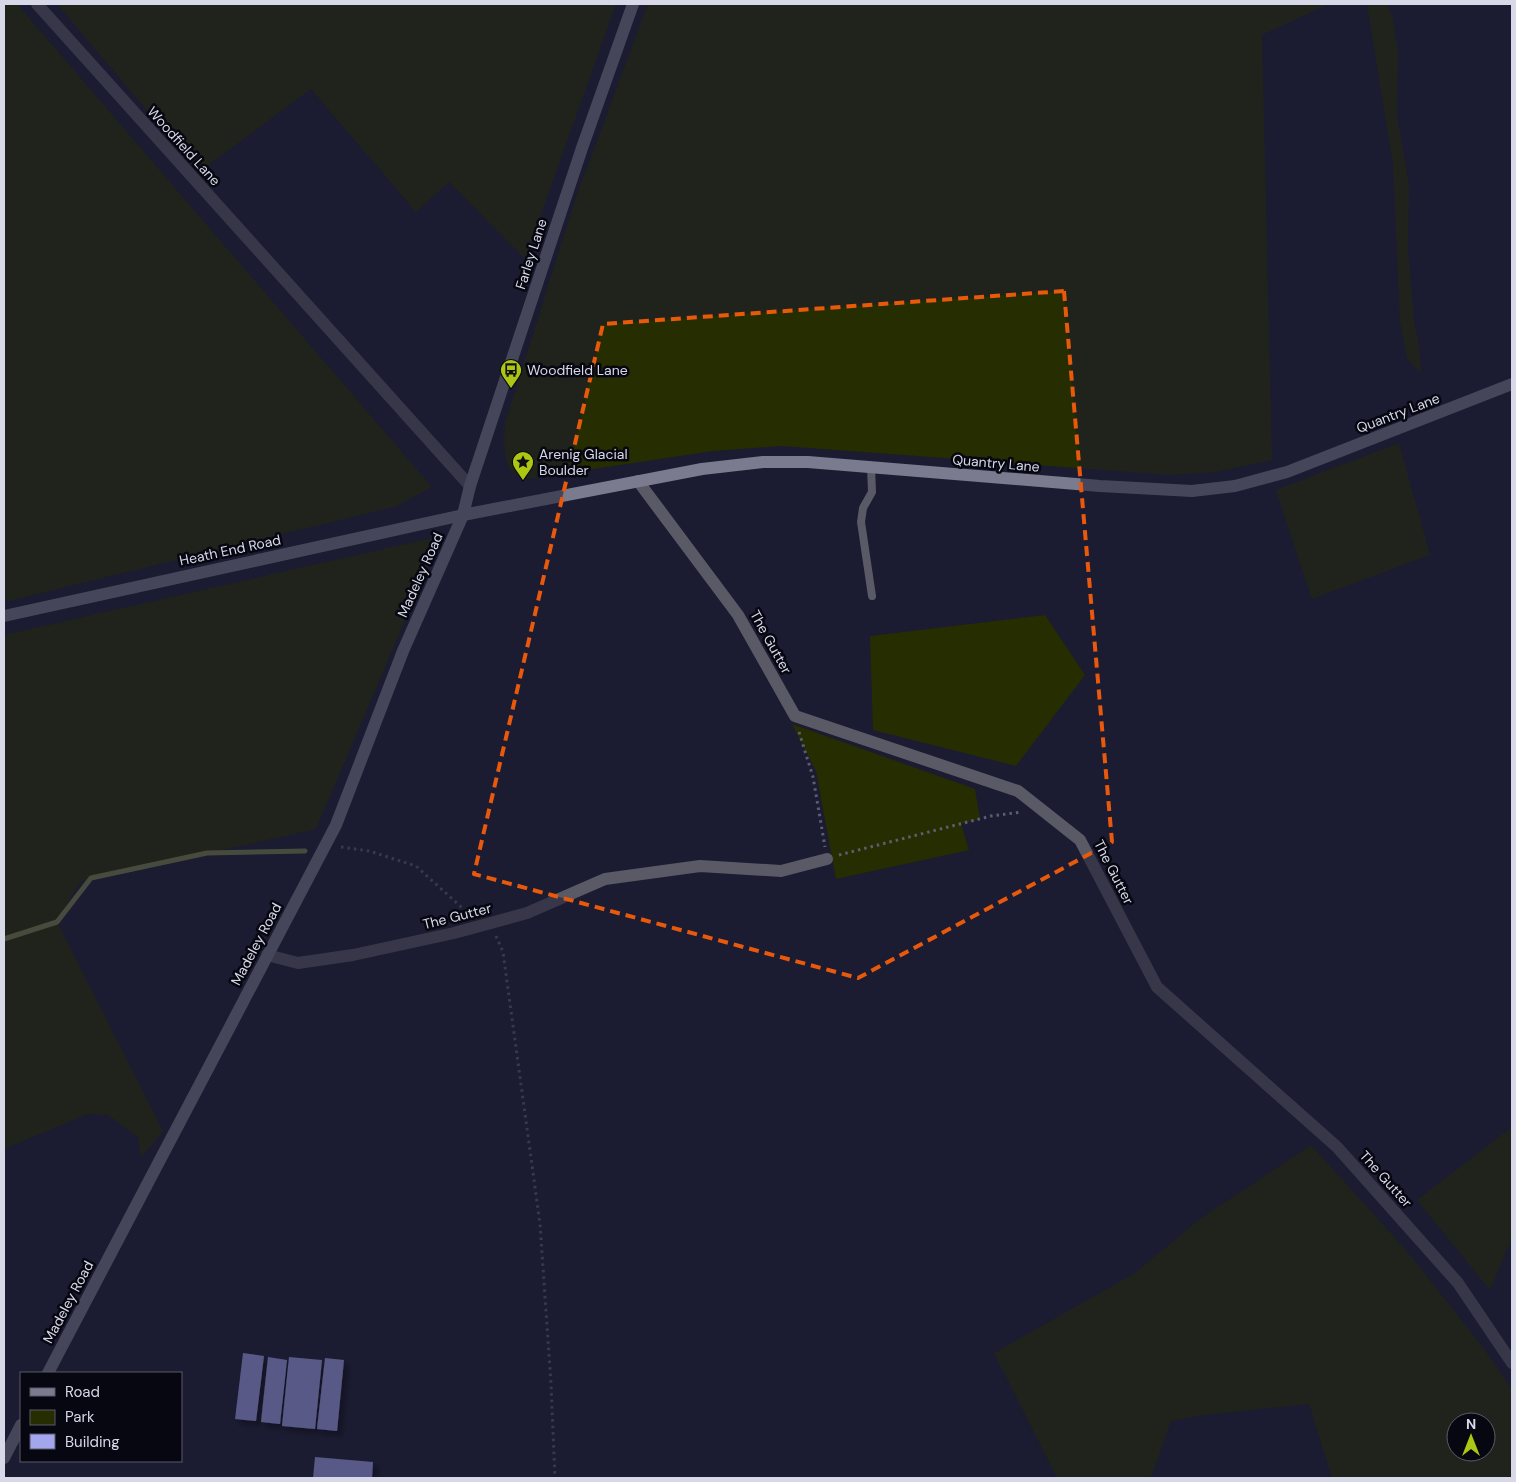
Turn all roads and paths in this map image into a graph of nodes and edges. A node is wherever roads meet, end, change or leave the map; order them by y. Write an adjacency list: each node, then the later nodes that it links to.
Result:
1 (37, 4): 6 (street, Woodfield Lane)
2 (633, 4): 6 (street, Farley Lane)
3 (1512, 384): 4 (street, Quantry Lane)
4 (871, 467): 5 (street, Quantry Lane); 8 (lane)
5 (638, 481): 7 (street, Quantry Lane); 10 (street, The Gutter)
6 (470, 486): 7 (street, Farley Lane)
7 (463, 515): 9 (street, Heath End Road); 12 (street, Madeley Road)
8 (872, 596)
9 (4, 616)
10 (792, 712): 11 (street, The Gutter); 13 (path)
11 (1040, 808): 13 (path); 16 (street, The Gutter)
12 (325, 844): 14 (path); 15 (street, Madeley Road)
13 (827, 859): 14 (street, The Gutter)
14 (481, 925): 15 (street, The Gutter); 20 (path)
15 (267, 955): 17 (street, Madeley Road)
16 (1512, 1363)
17 (49, 1372)
18 (20, 1427): 19 (street)
19 (4, 1458)
20 (555, 1478)

